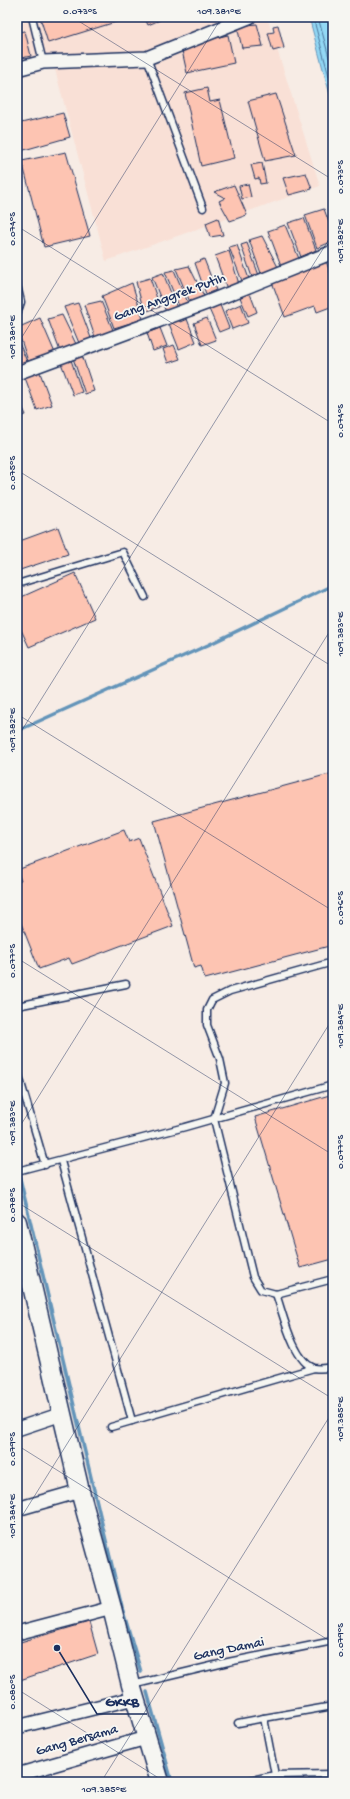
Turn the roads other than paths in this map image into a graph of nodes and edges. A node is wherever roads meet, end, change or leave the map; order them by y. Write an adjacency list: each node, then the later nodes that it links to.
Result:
1 (32, 17): 4 (lane)
2 (249, 17): 3 (street)
3 (147, 58): 4 (street); 6 (lane)
4 (43, 62): 5 (street)
5 (17, 69)
6 (203, 208)
7 (333, 252): 10 (street, Gang Anggrek Putih)
8 (17, 286): 9 (lane)
9 (17, 314)
10 (17, 373)
11 (17, 584): 12 (lane)
12 (145, 597)
13 (333, 962): 18 (lane)
14 (126, 984): 15 (lane)
15 (17, 1006)
16 (17, 1069): 20 (lane)
17 (333, 1085): 18 (lane)
18 (214, 1118): 19 (lane); 24 (lane)
19 (61, 1160): 20 (lane); 28 (lane)
20 (45, 1165): 21 (lane)
21 (20, 1170)
22 (17, 1222): 27 (main road)
23 (333, 1278): 24 (lane)
24 (276, 1294): 26 (lane)
25 (333, 1367): 26 (lane)
26 (314, 1368): 28 (lane)
27 (62, 1414): 30 (street); 31 (main road)
28 (132, 1421): 29 (lane)
29 (111, 1427)
30 (17, 1429)
31 (80, 1492): 32 (street); 33 (main road)
32 (17, 1509)
33 (112, 1608): 34 (street); 36 (main road)
34 (17, 1633)
35 (333, 1641): 36 (lane, Gang Damai)
36 (132, 1692): 40 (street); 41 (main road)
37 (333, 1706): 38 (lane)
38 (264, 1718): 39 (lane); 44 (lane)
39 (238, 1723)
40 (17, 1727)
41 (146, 1738): 43 (street, Gang Bersama); 45 (main road)
42 (333, 1774): 44 (lane)
43 (17, 1775)
44 (275, 1775): 46 (lane)
45 (160, 1782)
46 (242, 1782)

